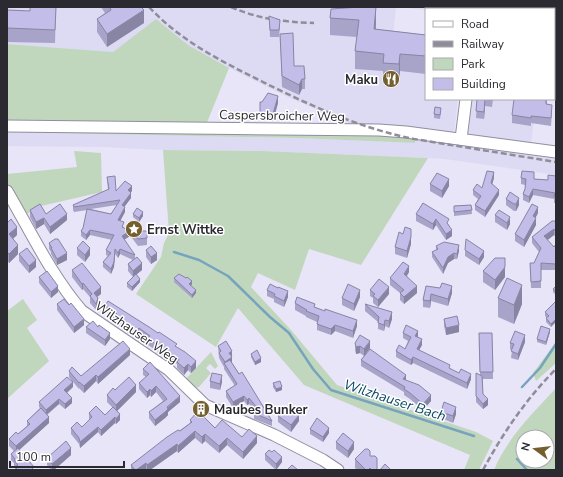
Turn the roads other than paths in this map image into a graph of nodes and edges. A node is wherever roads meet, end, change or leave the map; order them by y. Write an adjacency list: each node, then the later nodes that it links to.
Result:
1 (466, 100): 3 (street)
2 (7, 126): 3 (street, Caspersbroicher Weg)
3 (461, 139): 4 (street, Caspersbroicher Weg)
4 (556, 150)
5 (7, 191): 6 (street, Wilzhauser Weg)
6 (338, 470)

